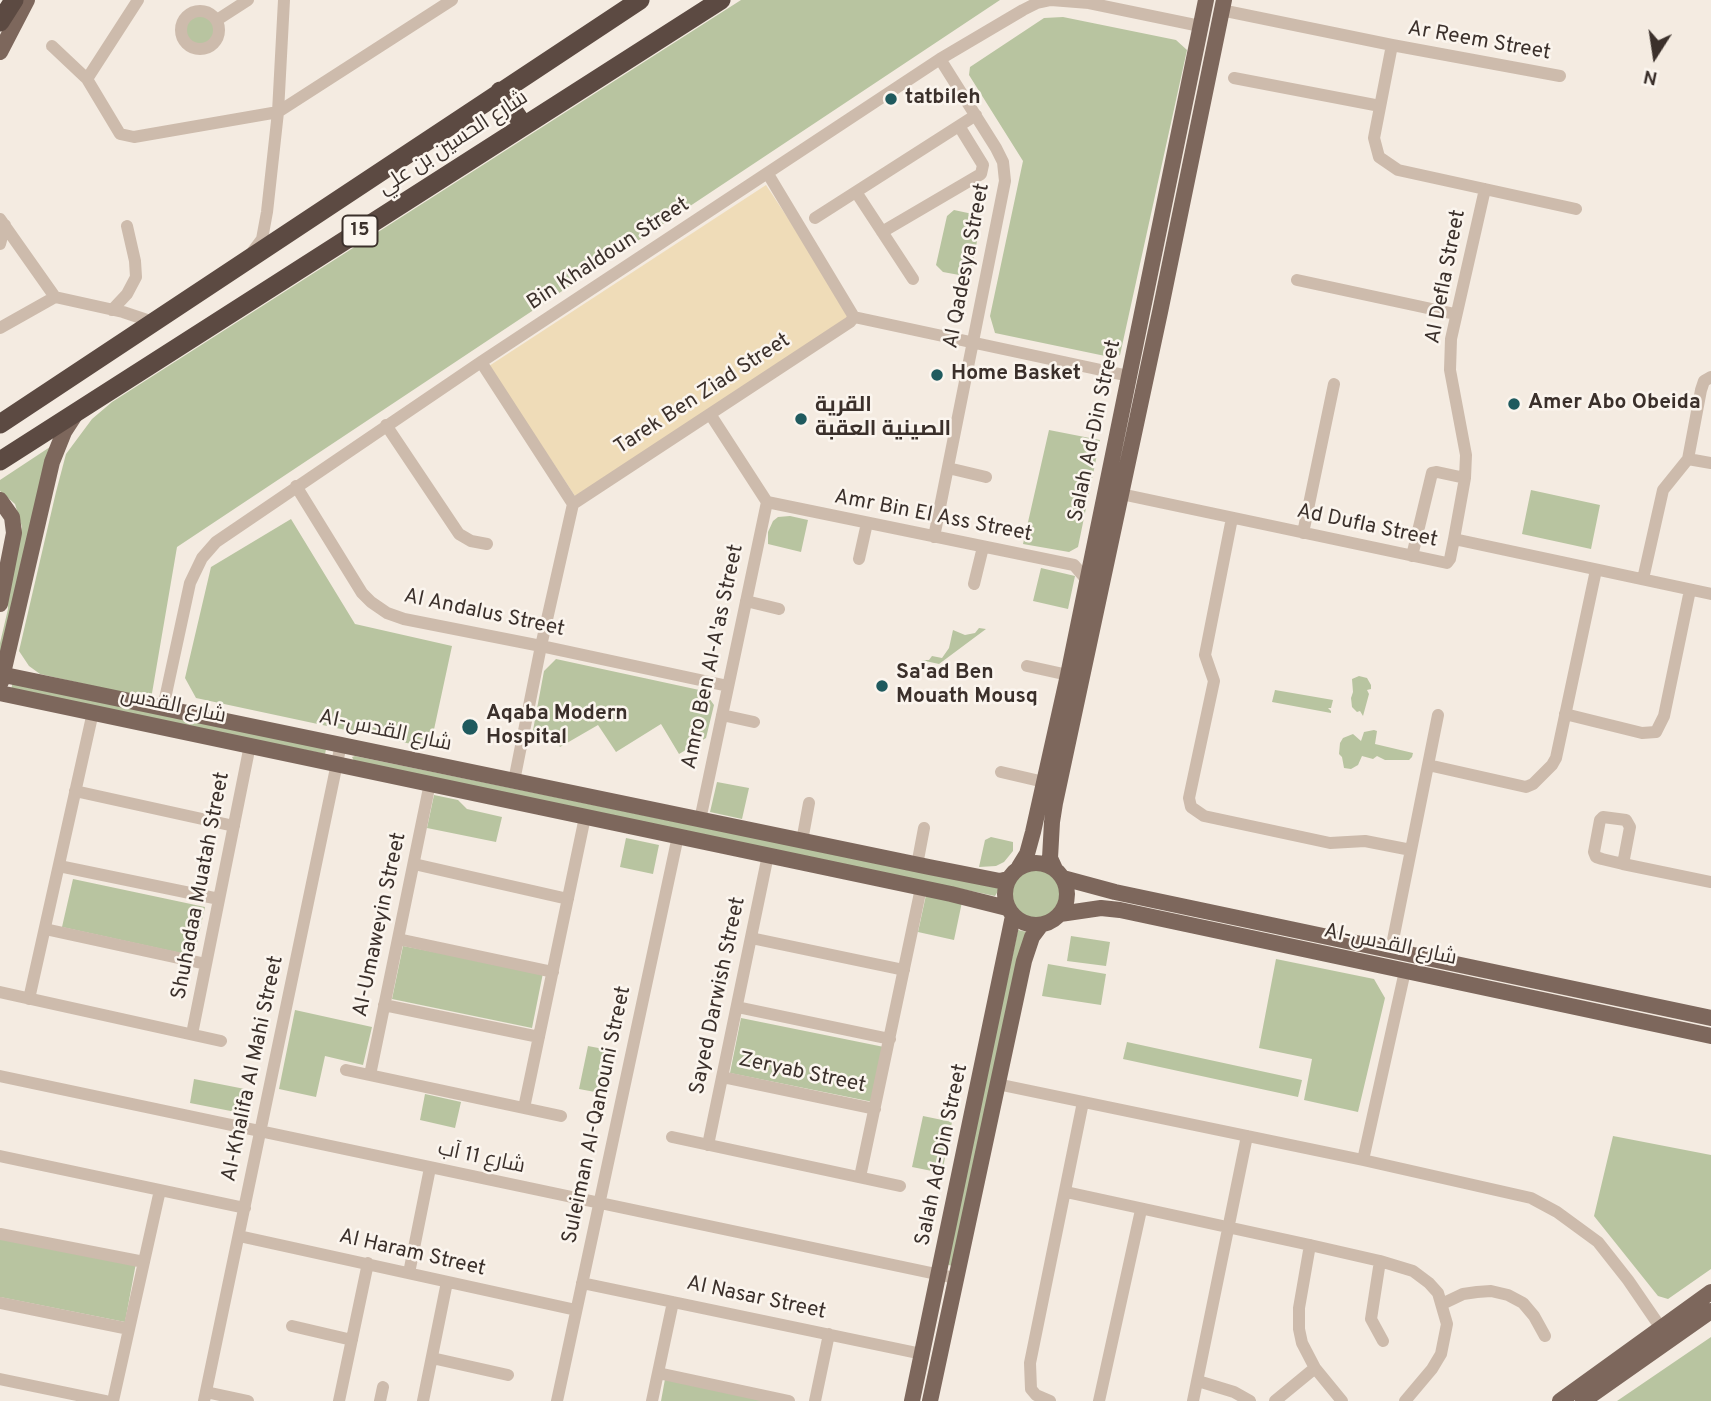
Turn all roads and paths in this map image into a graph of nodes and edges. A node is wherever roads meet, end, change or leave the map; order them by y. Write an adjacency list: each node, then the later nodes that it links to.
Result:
1 (14, 0): 12 (highway)
2 (27, 0): 16 (main road)
3 (138, 0): 20 (street)
4 (248, 0): 11 (street)
5 (284, 0): 23 (street)
6 (452, 0): 23 (street)
7 (640, 0): 21 (highway, شارع الحسين بن علي / 15)
8 (721, 0): 25 (highway, شارع الحسين بن علي / 15)
9 (1206, 0): 13 (main road, Salah Ad-Din Street)
10 (1225, 7): 15 (street, Ar Reem Street); 30 (main road, Salah Ad-Din Street)
11 (217, 20)
12 (0, 22)
13 (1200, 26): 17 (street, Bin Khaldoun Street); 30 (main road, Salah Ad-Din Street)
14 (52, 46): 20 (street)
15 (1392, 46): 18 (street, Ar Reem Street); 22 (street)
16 (0, 52)
17 (940, 59): 24 (street, Al Qadesya Street); 27 (street, Bin Khaldoun Street)
18 (1560, 76)
19 (1234, 78): 22 (street)
20 (87, 79): 23 (street)
21 (500, 91): 25 (highway); 36 (highway, شارع الحسين بن علي / 15)
22 (1380, 106): 28 (street)
23 (278, 112): 32 (street)
24 (976, 115): 26 (street); 48 (street, Al Qadesya Street)
25 (524, 126): 54 (highway, شارع الحسين بن علي / 15)
26 (959, 126): 29 (street); 37 (street)
27 (768, 174): 45 (street); 50 (street, Bin Khaldoun Street)
28 (1485, 189): 31 (street); 44 (street, Al Defla Street)
29 (856, 192): 33 (street); 37 (street)
30 (1174, 198): 51 (main road, Salah Ad-Din Street); 65 (main road, Salah Ad-Din Street)
31 (1576, 209)
32 (267, 212): 36 (street); 39 (street)
33 (816, 218)
34 (2, 222): 38 (street); 42 (street)
35 (127, 226): 43 (street)
36 (298, 227): 39 (highway, شارع الحسين بن علي / 15)
37 (882, 232): 40 (street)
38 (0, 244)
39 (242, 263): 46 (highway, شارع الحسين بن علي / 15)
40 (913, 279)
41 (1297, 280): 44 (street)
42 (55, 297): 43 (street); 47 (street)
43 (117, 312): 46 (street); 49 (street)
44 (1455, 314): 63 (street, Al Defla Street)
45 (853, 317): 48 (street); 55 (street, Tarek Ben Ziad Street)
46 (153, 322): 49 (highway, شارع الحسين بن علي / 15)
47 (0, 328)
48 (973, 343): 51 (street); 61 (street, Al Qadesya Street)
49 (114, 349): 56 (highway, شارع الحسين بن علي / 15)
50 (481, 362): 57 (street, Bin Khaldoun Street); 68 (street)
51 (1129, 376): 79 (main road, Salah Ad-Din Street)
52 (1711, 377): 58 (street)
53 (1334, 384): 71 (street)
54 (78, 411): 59 (highway, شارع الحسين بن علي / 15); 87 (main road)
55 (710, 414): 67 (street); 68 (street, Tarek Ben Ziad Street)
56 (0, 424)
57 (386, 425): 64 (street, Bin Khaldoun Street); 74 (street)
58 (1688, 459): 60 (street); 80 (street)
59 (0, 461)
60 (1711, 463)
61 (948, 468): 62 (street); 72 (street, Al Qadesya Street)
62 (986, 477)
63 (1465, 478): 73 (street, Al Defla Street); 76 (street)
64 (296, 486): 88 (street, Al Andalus Street); 98 (street, Bin Khaldoun Street)
65 (1121, 494): 69 (street, Ad Dufla Street); 96 (main road, Salah Ad-Din Street)
66 (0, 500): 85 (main road)
67 (767, 502): 70 (street, Amr Bin El Ass Street); 84 (street, Amro Ben Al-A'as Street)
68 (573, 505): 88 (street)
69 (1232, 518): 71 (street, Ad Dufla Street); 120 (street)
70 (867, 523): 72 (street, Amr Bin El Ass Street); 77 (street)
71 (1303, 533): 76 (street, Ad Dufla Street)
72 (934, 537): 75 (street, Amr Bin El Ass Street)
73 (1454, 539): 76 (street, Ad Dufla Street); 78 (street, Ad Dufla Street)
74 (487, 544)
75 (983, 547): 79 (street, Amr Bin El Ass Street); 81 (street)
76 (1412, 556)
77 (859, 559)
78 (1596, 570): 80 (street, Ad Dufla Street); 100 (street)
79 (1086, 579): 90 (main road, Salah Ad-Din Street)
80 (1643, 579): 82 (street, Ad Dufla Street)
81 (974, 584)
82 (1690, 590): 83 (street, Ad Dufla Street); 100 (street)
83 (1711, 594)
84 (746, 601): 86 (street); 93 (street, Amro Ben Al-A'as Street)
85 (0, 604)
86 (779, 609)
87 (10, 640): 91 (main road); 92 (main road)
88 (541, 646): 93 (street, Al Andalus Street); 109 (street)
89 (1027, 666): 90 (street)
90 (1068, 675): 96 (main road, Salah Ad-Din Street)
91 (1, 678): 92 (main road, Al-شارع القدس)
92 (44, 682): 98 (main road, Al-شارع القدس)
93 (728, 686): 101 (street, Amro Ben Al-A'as Street)
94 (0, 693): 95 (main road, شارع القدس)
95 (23, 697): 97 (main road); 99 (main road, شارع القدس)
96 (1070, 697): 110 (main road, Salah Ad-Din Street); 127 (main road, Salah Ad-Din Street)
97 (0, 708)
98 (163, 708): 104 (main road, Al-شارع القدس)
99 (93, 712): 105 (main road, شارع القدس); 112 (street)
100 (1565, 714): 107 (street)
101 (722, 715): 103 (street); 115 (street, Amro Ben Al-A'as Street)
102 (1438, 715): 107 (street)
103 (754, 722)
104 (341, 744): 106 (street, Al-Khalifa Al Mahi Street); 109 (main road, Al-شارع القدس)
105 (250, 745): 106 (main road, شارع القدس); 116 (street, Shuhadaa Muatah Street)
106 (337, 763): 111 (main road, Al-شارع القدس); 166 (street, Al-Khalifa Al Mahi Street)
107 (1428, 765): 120 (street)
108 (1000, 772): 110 (street)
109 (514, 781): 115 (main road, Al-شارع القدس)
110 (1044, 782): 126 (main road, Salah Ad-Din Street)
111 (430, 783): 114 (main road, Al-شارع القدس); 122 (street, Al-Umaweyin Street)
112 (75, 791): 116 (street); 125 (street)
113 (809, 803): 119 (street)
114 (585, 817): 118 (main road, Al-شارع القدس); 131 (street)
115 (700, 820): 119 (main road, Al-شارع القدس)
116 (234, 826): 130 (street, Shuhadaa Muatah Street)
117 (924, 828): 123 (street)
118 (678, 836): 121 (main road, Al-شارع القدس); 177 (street, Suleiman Al-Qanouni Street)
119 (802, 841): 123 (main road, Al-شارع القدس)
120 (1411, 850): 140 (street)
121 (768, 855): 129 (main road, Al-شارع القدس); 137 (street, Sayed Darwish Street)
122 (414, 864): 131 (street); 138 (street, Al-Umaweyin Street)
123 (917, 864): 126 (main road, Al-شارع القدس)
124 (1623, 864): 128 (street)
125 (59, 866): 130 (street); 135 (street)
126 (1014, 873): 127 (main road); 132 (main road)
127 (1059, 874): 133 (main road); 136 (main road, Al-شارع القدس)
128 (1711, 883)
129 (921, 888): 132 (main road, Al-شارع القدس); 142 (street)
130 (219, 899): 141 (street, Shuhadaa Muatah Street)
131 (568, 899): 144 (street)
132 (1010, 912): 134 (main road); 188 (main road, Salah Ad-Din Street)
133 (1060, 914): 134 (main road); 136 (main road, Al-شارع القدس)
134 (1041, 925): 161 (main road, Salah Ad-Din Street)
135 (45, 929): 141 (street); 147 (street)
136 (1285, 937): 139 (main road, Al-شارع القدس)
137 (751, 938): 142 (street); 149 (street, Sayed Darwish Street)
138 (398, 939): 144 (street); 148 (street, Al-Umaweyin Street)
139 (1305, 941): 140 (main road, Al-شارع القدس); 143 (main road, Al-شارع القدس)
140 (1391, 950): 146 (main road, Al-شارع القدس)
141 (206, 964): 152 (street, Shuhadaa Muatah Street)
142 (904, 970): 155 (street)
143 (1405, 971): 150 (main road, Al-شارع القدس); 171 (street)
144 (553, 972): 154 (street)
145 (0, 992): 147 (street, Shuhadaa Muatah Street)
146 (1601, 995): 150 (main road); 151 (main road, Al-شارع القدس)
147 (29, 999): 152 (street, Shuhadaa Muatah Street)
148 (384, 1005): 154 (street); 158 (street, Al-Umaweyin Street)
149 (737, 1007): 155 (street); 160 (street, Sayed Darwish Street)
150 (1598, 1012): 153 (main road, Al-شارع القدس)
151 (1711, 1018)
152 (192, 1034): 156 (street, Shuhadaa Muatah Street)
153 (1711, 1035)
154 (539, 1037): 163 (street)
155 (890, 1039): 164 (street)
156 (221, 1041)
157 (346, 1070): 158 (street)
158 (370, 1075): 163 (street)
159 (0, 1076): 166 (street, شارع 11 آب)
160 (722, 1077): 164 (street, Zeryab Street); 169 (street, Sayed Darwish Street)
161 (997, 1084): 162 (street); 188 (main road, Salah Ad-Din Street)
162 (1083, 1102): 167 (street); 176 (street)
163 (524, 1108): 165 (street)
164 (875, 1109): 173 (street)
165 (561, 1116)
166 (261, 1131): 172 (street, شارع 11 آب); 178 (street, Al-Khalifa Al Mahi Street)
167 (1247, 1136): 171 (street); 180 (street)
168 (672, 1138): 169 (street)
169 (708, 1145): 173 (street)
170 (0, 1158): 175 (street)
171 (1363, 1160): 200 (street)
172 (430, 1168): 177 (street, شارع 11 آب); 187 (street)
173 (860, 1177): 174 (street)
174 (900, 1185)
175 (160, 1190): 178 (street); 185 (street)
176 (1066, 1192): 179 (street); 225 (street)
177 (599, 1203): 188 (street, شارع 11 آب); 190 (street, Suleiman Al-Qanouni Street)
178 (245, 1208): 182 (street, Al-Khalifa Al Mahi Street)
179 (1141, 1210): 180 (street); 226 (street)
180 (1229, 1227): 183 (street); 210 (street)
181 (0, 1234): 185 (street)
182 (239, 1236): 186 (street, Al Haram Street); 212 (street, Al-Khalifa Al Mahi Street)
183 (1310, 1245): 184 (street); 206 (street)
184 (1380, 1261): 194 (street); 203 (street)
185 (144, 1262): 198 (street)
186 (368, 1263): 187 (street, Al Haram Street); 202 (street)
187 (409, 1273): 189 (street, Al Haram Street)
188 (947, 1277): 204 (main road, Salah Ad-Din Street); 224 (main road, Salah Ad-Din Street)
189 (447, 1282): 195 (street, Al Haram Street); 205 (street)
190 (582, 1283): 192 (street, Al Nasar Street); 195 (street, Suleiman Al-Qanouni Street)
191 (1711, 1292): 200 (main road)
192 (673, 1302): 199 (street, Al Nasar Street); 207 (street)
193 (0, 1303): 198 (street)
194 (1443, 1304): 201 (street); 231 (street)
195 (576, 1310): 219 (street, Suleiman Al-Qanouni Street)
196 (1711, 1311): 200 (main road)
197 (292, 1326): 202 (street)
198 (129, 1329): 214 (street)
199 (829, 1334): 204 (street, Al Nasar Street); 222 (street)
200 (1665, 1334): 232 (main road); 233 (main road)
201 (1545, 1336)
202 (352, 1340): 216 (street)
203 (1383, 1341)
204 (922, 1354): 223 (main road, Salah Ad-Din Street)
205 (432, 1358): 208 (street); 218 (street)
206 (1315, 1368): 229 (street); 230 (street)
207 (658, 1373): 220 (street); 221 (street)
208 (508, 1375)
209 (0, 1378): 213 (street)
210 (1198, 1381): 227 (street); 228 (street)
211 (383, 1387): 217 (street)
212 (205, 1397): 215 (street)
213 (106, 1401)
214 (113, 1401)
215 (247, 1401)
216 (339, 1401)
217 (380, 1401)
218 (423, 1401)
219 (557, 1401)
220 (652, 1401)
221 (789, 1401)
222 (815, 1401)
223 (912, 1401)
224 (930, 1401)
225 (1050, 1401)
226 (1099, 1401)
227 (1193, 1401)
228 (1250, 1401)
229 (1275, 1401)
230 (1342, 1401)
231 (1405, 1401)
232 (1560, 1401)
233 (1583, 1401)

